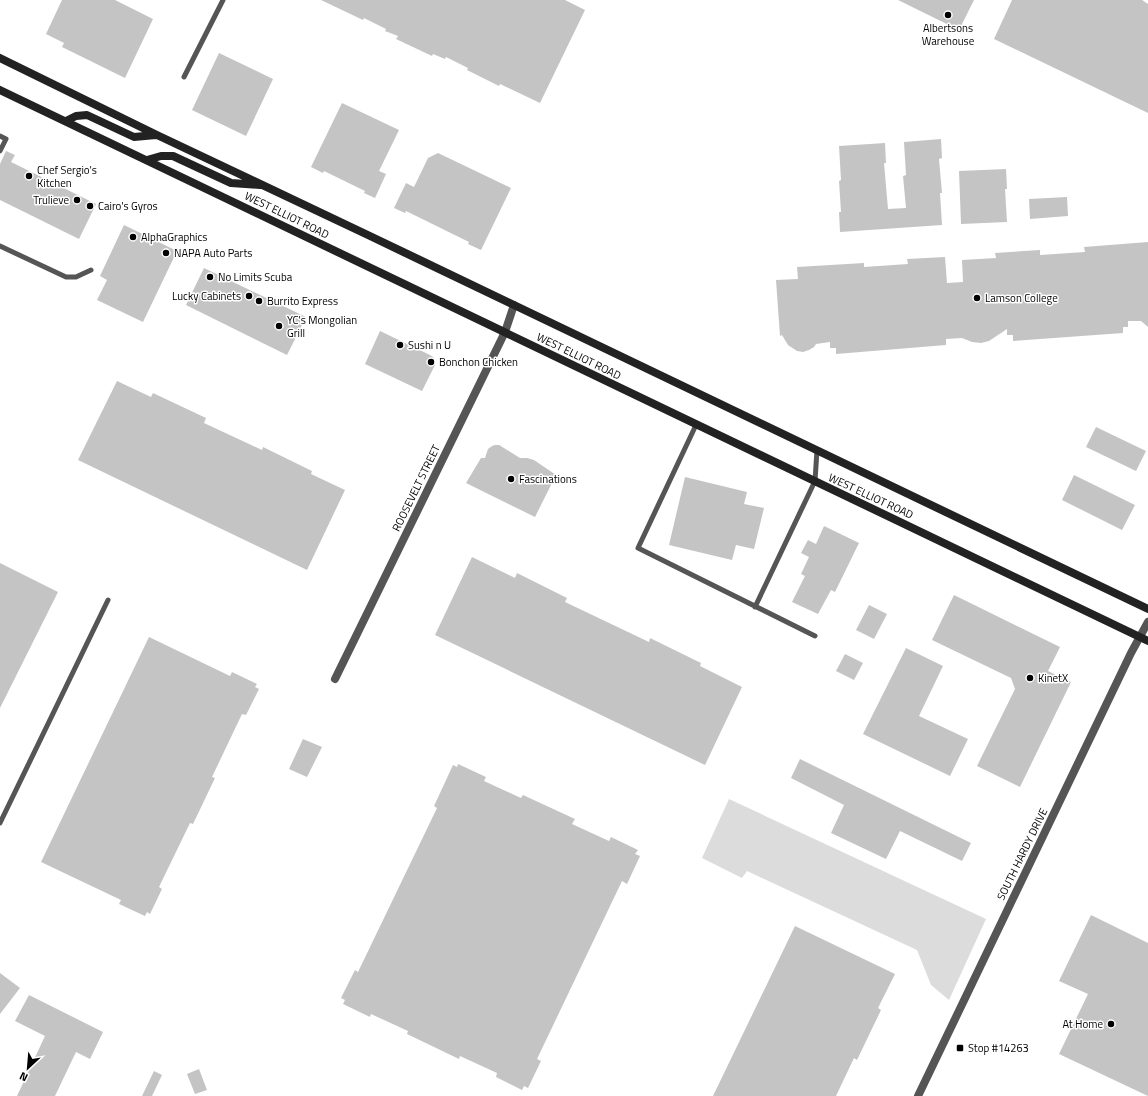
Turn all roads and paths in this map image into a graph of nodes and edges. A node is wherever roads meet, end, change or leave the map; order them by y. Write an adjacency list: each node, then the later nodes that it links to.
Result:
1 (223, 0): 3 (lane)
2 (0, 58): 6 (main road, WEST ELLIOT ROAD)
3 (184, 77)
4 (0, 90): 5 (main road, WEST ELLIOT ROAD)
5 (66, 121): 6 (main road); 9 (main road, WEST ELLIOT ROAD)
6 (157, 135): 10 (main road, WEST ELLIOT ROAD)
7 (0, 136): 8 (lane)
8 (0, 151)
9 (147, 160): 10 (main road); 14 (main road, WEST ELLIOT ROAD)
10 (265, 186): 13 (main road, WEST ELLIOT ROAD)
11 (0, 246): 12 (lane)
12 (91, 270)
13 (514, 305): 14 (street, ROOSEVELT STREET); 16 (main road, WEST ELLIOT ROAD)
14 (505, 332): 15 (main road, WEST ELLIOT ROAD); 24 (street, ROOSEVELT STREET)
15 (696, 424): 17 (main road, WEST ELLIOT ROAD); 19 (lane)
16 (817, 450): 17 (lane); 20 (main road, WEST ELLIOT ROAD)
17 (815, 481): 19 (lane); 23 (main road, WEST ELLIOT ROAD)
18 (108, 600): 25 (lane)
19 (755, 607): 22 (lane)
20 (1148, 609)
21 (1148, 622): 23 (street, SOUTH HARDY DRIVE)
22 (815, 636)
23 (1144, 640): 26 (street, SOUTH HARDY DRIVE)
24 (335, 679)
25 (0, 823)
26 (918, 1096)

